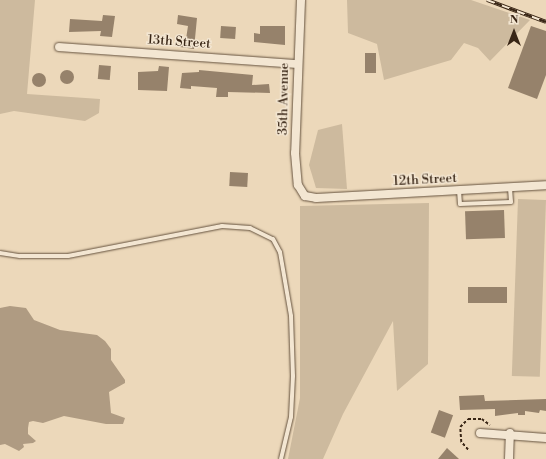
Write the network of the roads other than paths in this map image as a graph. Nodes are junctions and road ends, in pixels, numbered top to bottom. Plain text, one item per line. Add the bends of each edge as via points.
1 (300, 0) edge
2 (60, 47) dead end
3 (297, 64) junction
4 (546, 185) edge
5 (510, 186) junction
6 (459, 190) junction
7 (305, 196) joint
8 (0, 253) edge
9 (480, 433) dead end
10 (510, 433) junction
11 (546, 438) edge
12 (281, 459) edge
13 (509, 459) edge

1 - 3 street, 35th Avenue
2 - 3 street, 13th Street
3 - 7 street, 35th Avenue via 295,153 298,185
4 - 5 street, 12th Street
5 - 6 street, 12th Street
5 - 6 lane via 510,202 460,204
6 - 7 street, 12th Street via 316,198
8 - 12 lane via 20,256 68,256 222,226 250,228 273,239 280,252 291,316 294,376 291,417
9 - 10 street
10 - 11 street
10 - 13 street

